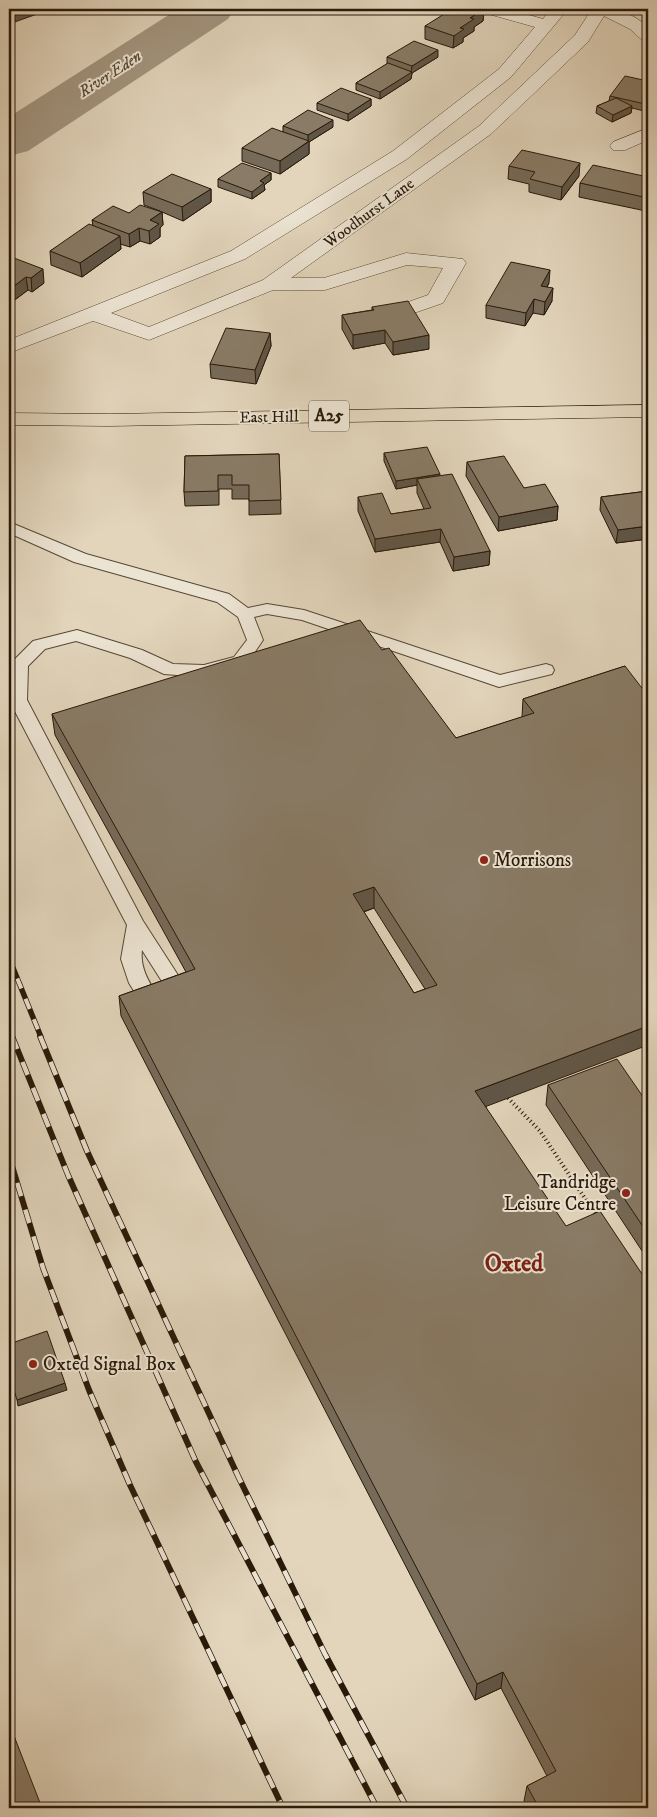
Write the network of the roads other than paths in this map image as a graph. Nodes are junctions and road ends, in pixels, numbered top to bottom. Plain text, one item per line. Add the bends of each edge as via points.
1 (491, 9) edge
2 (560, 9) edge
3 (600, 9) edge
4 (604, 9) edge
5 (546, 24) junction
6 (648, 36) edge
7 (648, 134) edge
8 (619, 146) dead end
9 (270, 284) junction
10 (94, 314) junction
11 (384, 317) edge
12 (9, 347) edge
13 (648, 411) edge
14 (9, 419) edge
15 (9, 527) edge
16 (245, 614) junction
17 (170, 670) junction
18 (546, 670) dead end
19 (158, 684) edge
20 (136, 925) junction
21 (197, 1013) edge
22 (164, 1023) edge

1 - 5 street
2 - 5 street, Woodhurst Lane
3 - 9 street, Woodhurst Lane via 582,38 485,130
4 - 6 street
5 - 10 street, Woodhurst Lane via 505,73 400,155 238,254
7 - 8 street
9 - 10 street, Woodhurst Lane via 149,334
9 - 11 street via 325,284 406,259 456,263 436,299
10 - 12 street, Woodhurst Lane
13 - 14 main road, East Hill / A25
15 - 16 lane via 80,558 223,598
16 - 17 lane via 255,640 240,661 204,671
16 - 18 lane via 267,608 304,615 499,681
17 - 19 lane
17 - 20 lane via 136,654 77,635 39,645 20,664 18,700
20 - 21 lane via 190,1010
20 - 22 lane via 131,959 139,983

